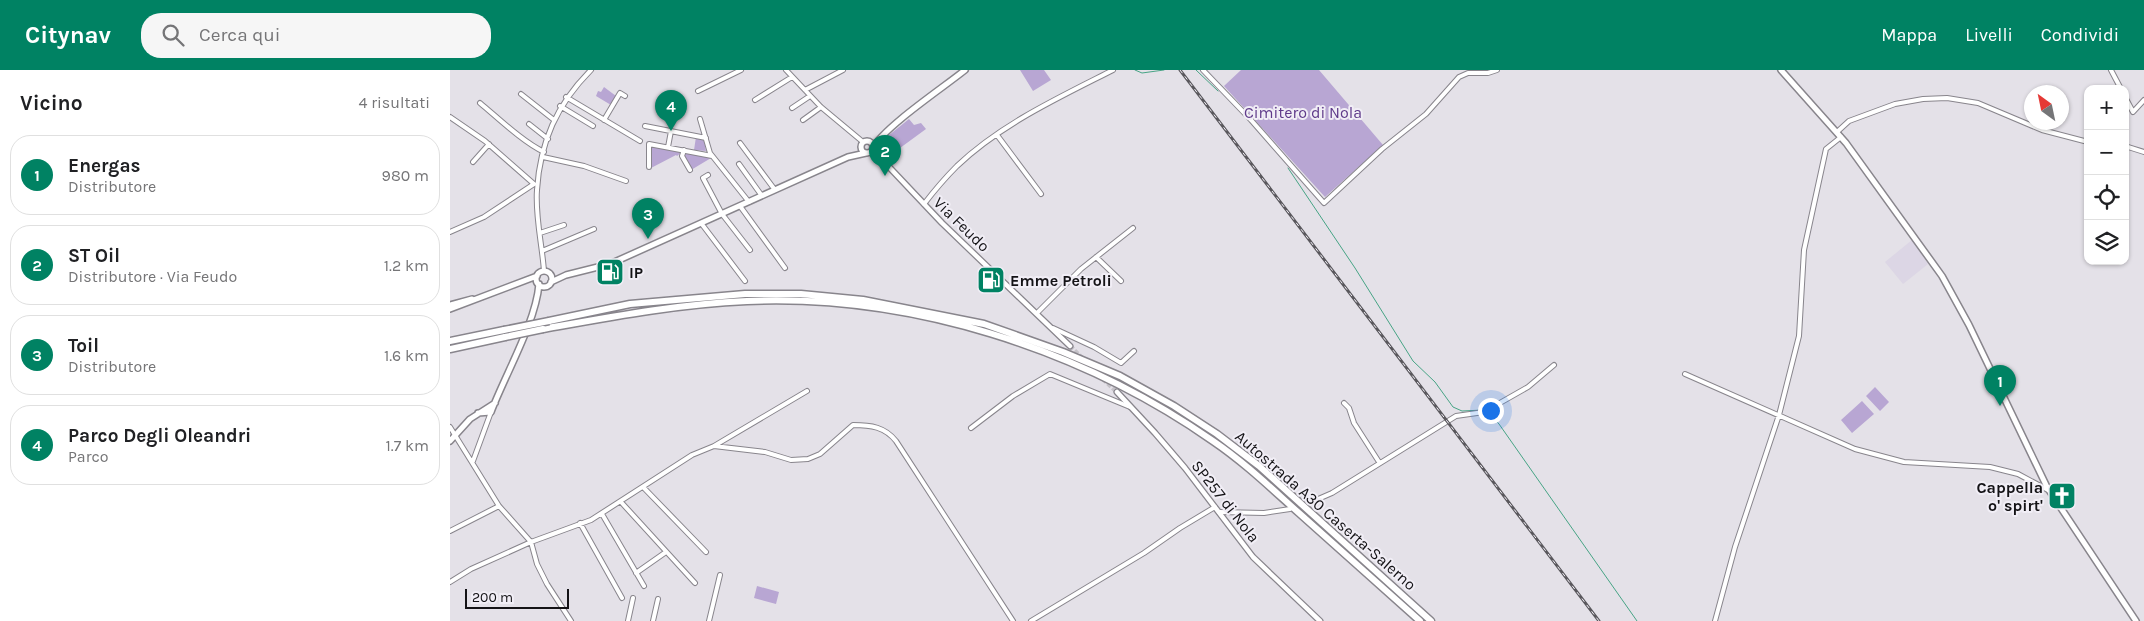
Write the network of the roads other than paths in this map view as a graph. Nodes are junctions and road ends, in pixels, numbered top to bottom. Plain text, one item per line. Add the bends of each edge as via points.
1 (590, 70) edge
2 (741, 70) edge
3 (786, 70) edge
4 (843, 70) edge
5 (965, 70) edge
6 (1113, 70) edge
7 (1203, 70) edge
8 (1497, 70) edge
9 (1781, 70) edge
10 (2111, 70) edge
11 (792, 77) junction
12 (2119, 85) edge
13 (805, 90) junction
14 (698, 91) dead end
15 (521, 94) dead end
16 (625, 96) dead end
17 (810, 96) junction
18 (566, 97) junction
19 (755, 100) dead end
20 (2144, 100) edge
21 (480, 102) dead end
22 (2129, 104) edge
23 (560, 106) junction
24 (822, 107) junction
25 (792, 108) dead end
26 (450, 117) edge
27 (700, 119) dead end
28 (554, 120) junction
29 (604, 120) junction
30 (803, 120) dead end
31 (529, 124) dead end
32 (593, 126) dead end
33 (645, 126) dead end
34 (892, 128) junction
35 (672, 131) junction
36 (1839, 134) junction
37 (997, 135) junction
38 (706, 138) junction
39 (548, 139) junction
40 (640, 141) dead end
41 (2084, 141) edge
42 (740, 143) dead end
43 (864, 143) junction
44 (489, 144) junction
45 (668, 147) junction
46 (2129, 147) edge
47 (684, 150) junction
48 (871, 151) junction
49 (2144, 152) edge
50 (543, 154) junction
51 (712, 156) junction
52 (848, 157) junction
53 (473, 162) dead end
54 (739, 164) dead end
55 (649, 167) dead end
56 (690, 170) dead end
57 (708, 175) dead end
58 (626, 182) dead end
59 (536, 183) junction
60 (775, 190) junction
61 (1041, 194) dead end
62 (762, 196) junction
63 (749, 202) junction
64 (924, 204) junction
65 (740, 206) junction
66 (722, 214) junction
67 (701, 223) junction
68 (564, 225) dead end
69 (1133, 228) dead end
70 (594, 229) dead end
71 (450, 232) edge
72 (540, 233) junction
73 (750, 250) dead end
74 (542, 251) junction
75 (1096, 257) junction
76 (785, 268) dead end
77 (544, 271) junction
78 (551, 274) junction
79 (566, 275) junction
80 (537, 276) junction
81 (1121, 281) dead end
82 (551, 282) junction
83 (745, 282) dead end
84 (517, 283) junction
85 (538, 284) junction
86 (546, 286) junction
87 (538, 295) junction
88 (477, 298) junction
89 (450, 305) edge
90 (450, 310) edge
91 (1037, 313) junction
92 (1052, 328) junction
93 (505, 334) junction
94 (450, 341) edge
95 (1070, 346) tunnel mouth
96 (450, 348) edge
97 (1134, 351) dead end
98 (1554, 365) dead end
99 (1686, 374) dead end
100 (808, 391) dead end
101 (1117, 392) tunnel mouth
102 (495, 403) junction
103 (1344, 403) dead end
104 (1130, 406) junction
105 (491, 412) junction
106 (482, 413) junction
107 (1779, 415) junction
108 (487, 422) junction
109 (450, 427) edge
110 (971, 428) dead end
111 (454, 434) junction
112 (450, 441) edge
113 (714, 446) junction
114 (472, 461) junction
115 (1379, 462) junction
116 (644, 488) junction
117 (2050, 491) junction
118 (621, 502) junction
119 (1309, 503) dead end
120 (499, 506) junction
121 (1215, 507) junction
122 (1290, 508) dead end
123 (1219, 512) junction
124 (602, 514) junction
125 (580, 523) junction
126 (450, 531) edge
127 (531, 542) junction
128 (666, 552) junction
129 (706, 552) dead end
130 (636, 573) junction
131 (720, 575) dead end
132 (450, 582) edge
133 (695, 583) dead end
134 (644, 586) dead end
135 (622, 598) dead end
136 (633, 598) dead end
137 (658, 599) dead end
138 (1318, 619) edge
139 (571, 621) edge
140 (628, 621) edge
141 (653, 621) edge
142 (709, 621) edge
143 (1013, 621) edge
144 (1032, 621) edge
145 (1420, 621) edge
146 (1431, 621) edge
147 (1715, 621) edge
148 (2136, 621) edge

1 - 18 street
2 - 14 street
3 - 11 street
4 - 13 street
5 - 34 main road
6 - 37 street
7 - 8 street via 1324,203 1382,149 1426,114 1458,77
9 - 36 main road
10 - 12 street
11 - 13 street
11 - 19 street
13 - 17 street
15 - 28 street
16 - 29 street via 620,93
17 - 24 street
17 - 25 street
18 - 23 street
18 - 29 street
20 - 22 street via 2133,112
21 - 50 street
23 - 28 street
23 - 32 street
24 - 30 street
24 - 43 street
26 - 44 street
27 - 38 street
28 - 39 street
29 - 40 street
31 - 39 street
33 - 35 street
34 - 43 main road
34 - 48 main road
35 - 38 street
35 - 45 street
36 - 41 street via 1849,121 1895,104 1947,98 1978,102 2042,130
36 - 107 street via 1826,149 1804,250 1799,336
36 - 117 main road via 1942,276
37 - 61 street
37 - 64 street via 955,168
38 - 51 street
39 - 50 street
42 - 60 street
43 - 48 main road via 871,142
43 - 48 main road via 861,150
43 - 52 main road
44 - 53 street
44 - 59 street
45 - 47 street
45 - 55 street via 648,144
46 - 49 street
47 - 51 street
47 - 56 street via 682,156
48 - 52 main road
48 - 64 street, Via Feudo
50 - 58 street
50 - 59 street
51 - 63 street
52 - 60 main road
54 - 62 street
57 - 66 street via 703,178
59 - 71 street via 484,218
59 - 72 street
60 - 62 main road
62 - 63 main road
63 - 65 main road
64 - 91 street, Via Feudo
65 - 66 main road
65 - 76 street
66 - 67 main road
66 - 73 street
67 - 79 main road via 610,264
67 - 83 street
68 - 72 street
69 - 75 street
70 - 74 street
72 - 74 street
74 - 77 street
75 - 81 street
75 - 91 street
77 - 78 main road
77 - 80 main road
78 - 79 main road
78 - 82 main road
79 - 82 main road
80 - 84 main road
80 - 85 main road
82 - 86 main road
84 - 85 main road
84 - 88 main road
85 - 86 main road
85 - 87 main road
86 - 87 main road
87 - 102 main road
88 - 89 main road
88 - 90 main road
91 - 92 street, Via Feudo
92 - 95 street, Via Feudo
92 - 97 street via 1121,363
93 - 94 highway, Autostrada A30 Caserta-Salerno
93 - 96 highway, Autostrada A30 Caserta-Salerno
93 - 145 highway, Autostrada A30 Caserta-Salerno, bridge via 686,306 748,301 863,306 924,317 1008,341 1061,358 1116,383 1214,441
93 - 146 highway, Autostrada A30 Caserta-Salerno, bridge via 630,304 745,294 801,294 863,300 992,327 1120,376 1217,434 1258,466
98 - 115 street via 1528,387 1486,410 1456,416
99 - 107 street
100 - 113 street
101 - 104 street, SP257 di Nola
102 - 105 main road
102 - 106 main road
103 - 115 street
104 - 110 street via 1050,374 1007,400
104 - 121 street, SP257 di Nola
105 - 106 main road
105 - 108 street
106 - 108 street
106 - 111 main road
107 - 117 street via 1855,449 1888,459 1990,467 2018,474
107 - 147 street via 1738,538
108 - 114 street
109 - 111 street
111 - 112 main road
111 - 114 street
113 - 116 street via 692,455
113 - 143 street via 759,451 799,461 820,454 853,425 875,426 884,430 914,467
114 - 120 street
115 - 119 street via 1332,493
116 - 118 street
116 - 129 street
117 - 148 main road
118 - 124 street
118 - 128 street
120 - 126 street
120 - 127 street
121 - 123 street, SP257 di Nola
121 - 144 street
122 - 123 street via 1264,513
123 - 138 street, SP257 di Nola via 1253,557
124 - 125 street
124 - 130 street
125 - 127 street
125 - 135 street
127 - 132 street
127 - 139 street via 547,584
128 - 130 street
128 - 133 street
130 - 134 street
131 - 142 street
136 - 140 street
137 - 141 street

